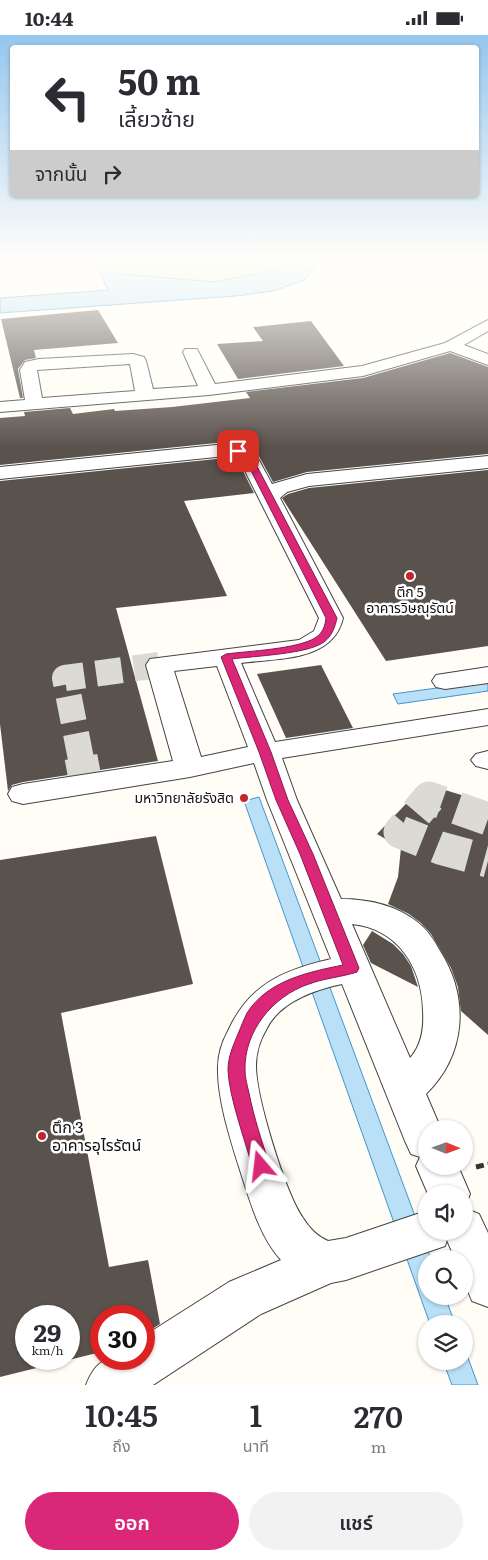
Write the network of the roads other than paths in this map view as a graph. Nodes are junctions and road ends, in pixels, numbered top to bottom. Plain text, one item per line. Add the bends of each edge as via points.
1 (488, 325) edge
2 (451, 346) junction
3 (191, 352) dead end
4 (488, 359) edge
5 (209, 389) junction
6 (145, 395) junction
7 (35, 405) junction
8 (0, 407) edge
9 (488, 462) edge
10 (0, 473) edge
11 (270, 497) junction
12 (226, 657) junction
13 (488, 675) edge
14 (445, 681) dead end
15 (488, 717) edge
16 (265, 752) junction
17 (190, 768) junction
18 (23, 794) dead end
19 (329, 912) junction
20 (329, 973) junction
21 (404, 1089) junction
22 (418, 1122) edge
23 (418, 1237) edge
24 (434, 1240) edge
25 (328, 1263) junction
26 (488, 1285) edge
27 (110, 1385) edge

1 - 2 street
2 - 4 street
2 - 5 street via 363,371
3 - 5 street
5 - 6 street
6 - 7 street
6 - 7 street via 138,361 133,359 39,364 30,366 28,370
7 - 8 street
9 - 11 street via 307,480 280,488
10 - 11 street via 226,449 247,455
11 - 12 street via 332,618 329,629 321,639 305,647
12 - 16 street
12 - 17 street via 159,665
13 - 14 street
15 - 16 street
16 - 17 street
16 - 19 street
17 - 18 street
19 - 20 street
19 - 21 street via 355,912 390,921 411,936 436,981 442,1008 441,1038 432,1059
20 - 21 street
20 - 25 street via 279,993 266,1002 254,1016 238,1053 236,1071 266,1185 281,1222 294,1243 312,1257
21 - 22 street
23 - 25 street
24 - 26 street
25 - 27 street via 245,1298

